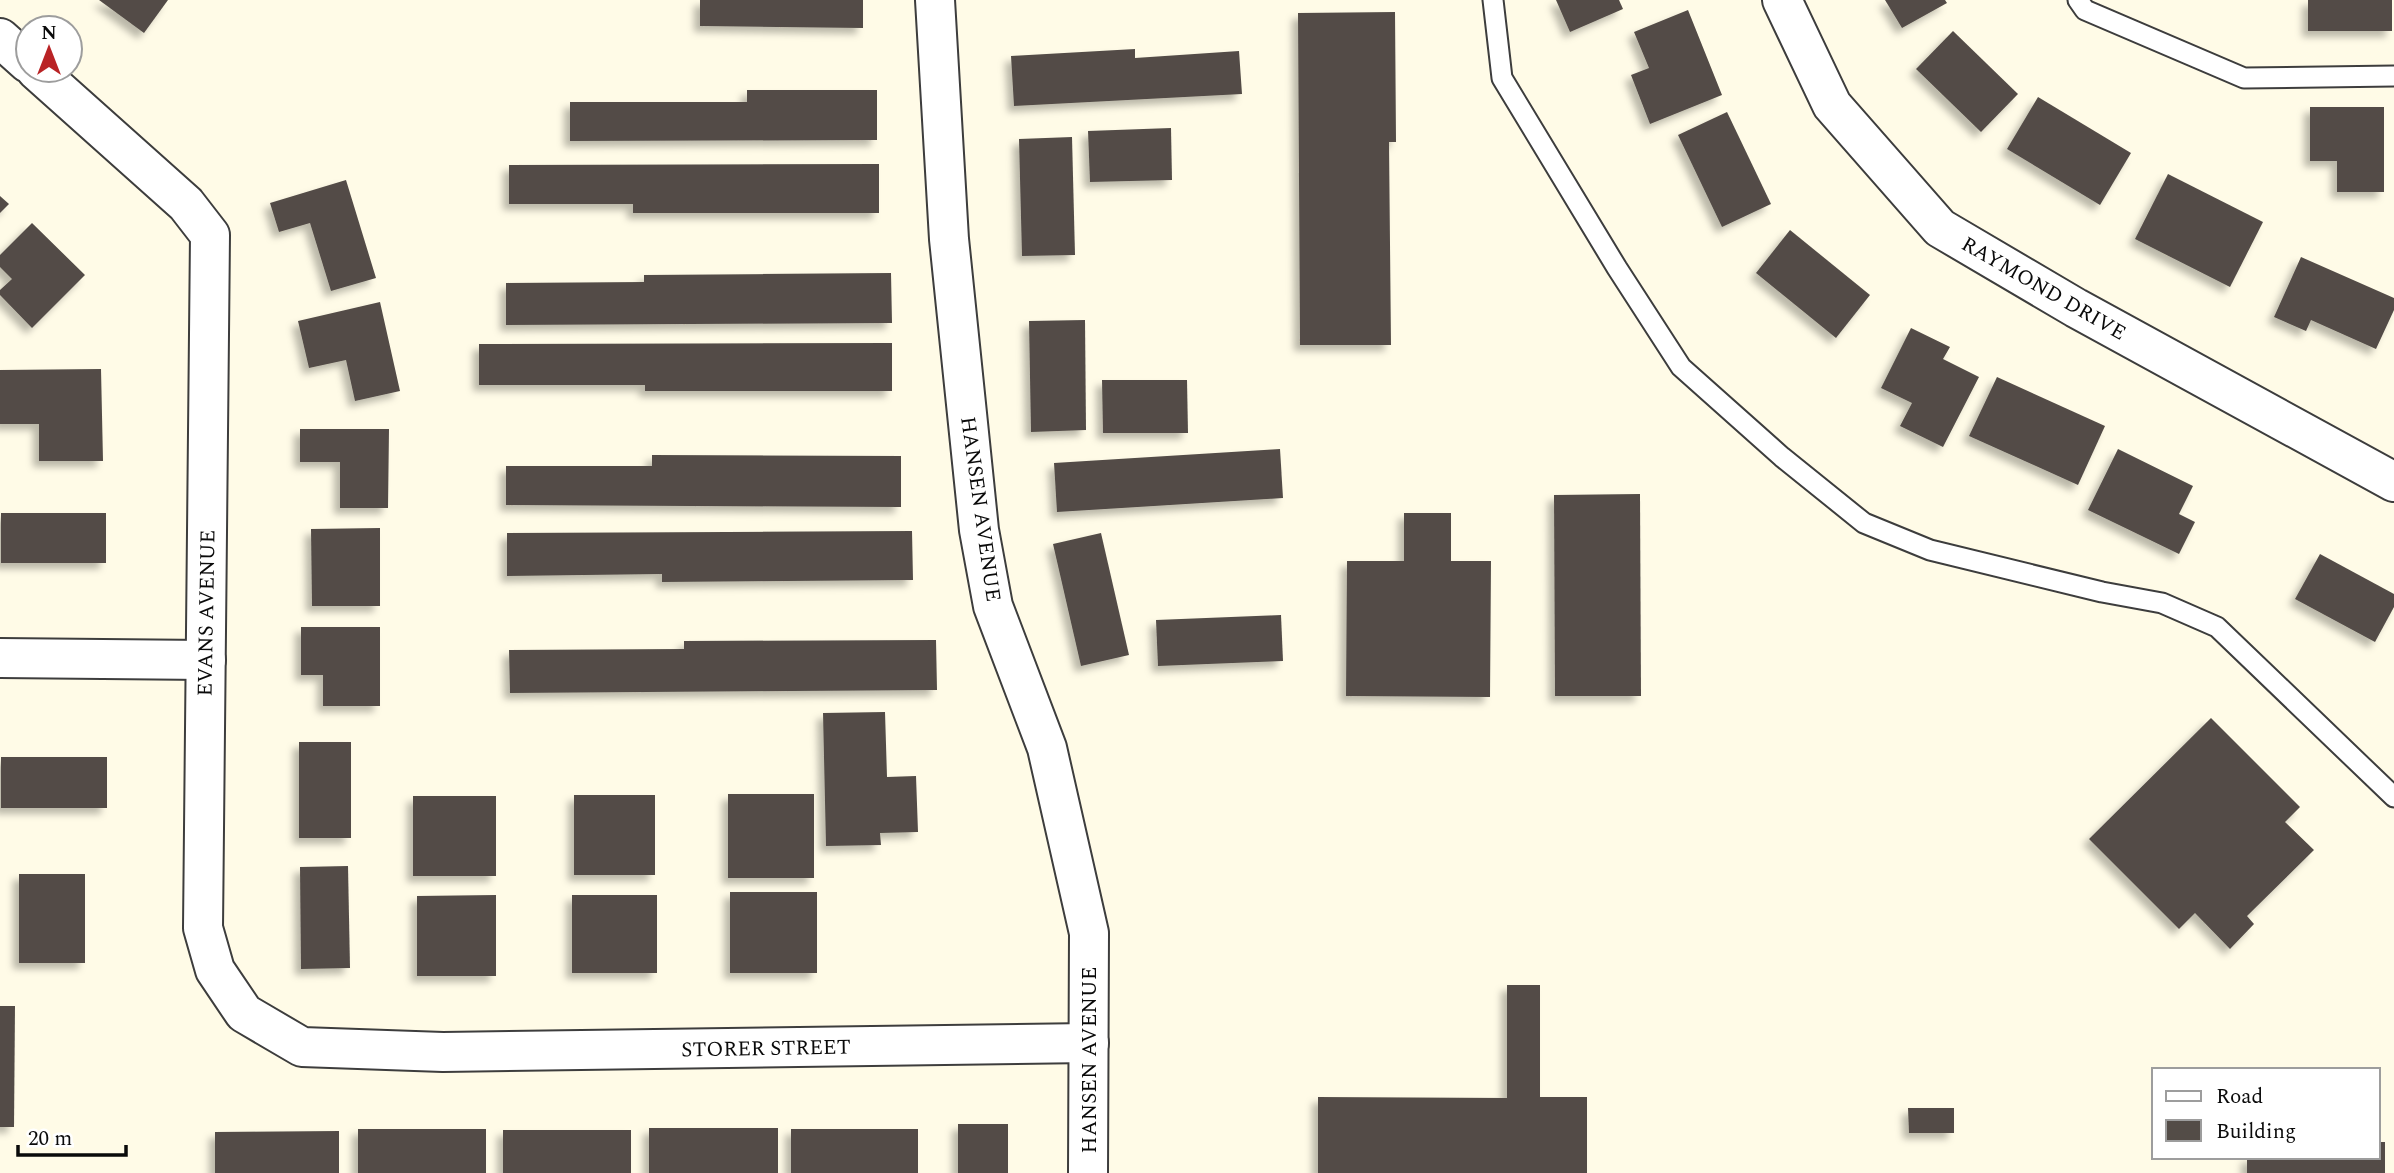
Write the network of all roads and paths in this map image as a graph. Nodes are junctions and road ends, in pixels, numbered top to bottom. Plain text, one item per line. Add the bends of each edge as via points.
1 (935, 0) edge
2 (1493, 0) edge
3 (1783, 0) edge
4 (2078, 0) edge
5 (0, 38) edge
6 (14, 50) edge
7 (2394, 76) edge
8 (52, 84) edge
9 (2394, 482) edge
10 (0, 658) edge
11 (206, 660) junction
12 (2394, 797) edge
13 (1089, 1043) junction
14 (443, 1052) joint
15 (1088, 1173) edge

1 - 13 street, HANSEN AVENUE via 948,239 979,530 993,606 1047,748 1089,933
2 - 12 lane via 1502,78 1617,268 1681,367 1782,457 1864,523 1930,550 2102,593 2162,603 2217,627
3 - 9 street, RAYMOND DRIVE via 1832,105 1940,228
4 - 7 lane via 2085,10 2244,78
5 - 6 street
8 - 11 street, EVANS AVENUE via 186,204 210,235
10 - 11 street
11 - 14 street, EVANS AVENUE via 203,928 215,970 244,1013 302,1047
13 - 14 street, STORER STREET
13 - 15 street, HANSEN AVENUE

